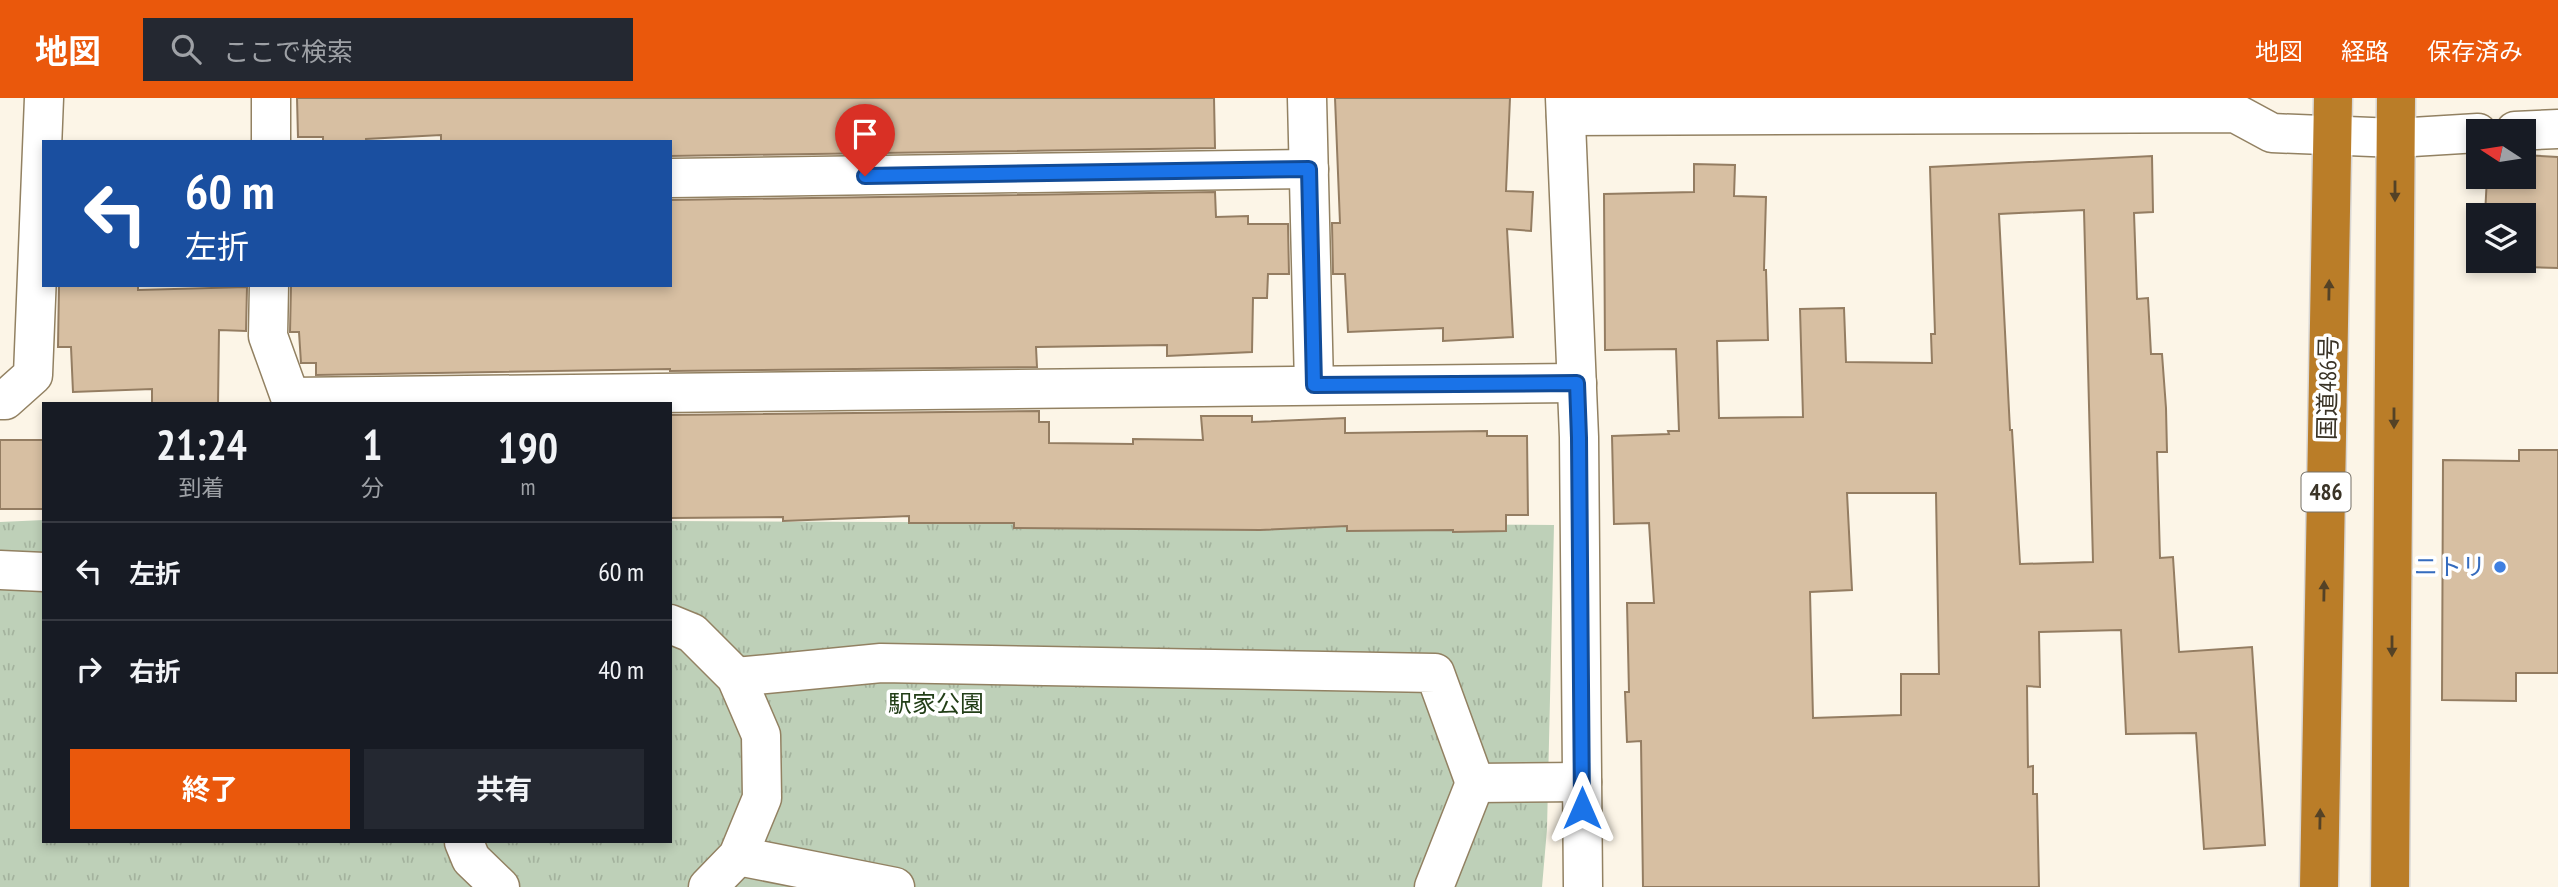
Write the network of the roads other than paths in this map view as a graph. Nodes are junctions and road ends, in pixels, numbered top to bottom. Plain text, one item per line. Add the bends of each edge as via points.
1 (44, 98) edge
2 (271, 98) edge
3 (1307, 98) edge
4 (2396, 98) edge
5 (1565, 107) edge
6 (2332, 117) edge
7 (2558, 129) edge
8 (2536, 130) edge
9 (2466, 134) edge
10 (2396, 138) junction
11 (42, 140) edge
12 (271, 140) edge
13 (42, 148) edge
14 (1309, 169) junction
15 (672, 178) edge
16 (269, 287) edge
17 (1577, 383) junction
18 (1314, 385) junction
19 (0, 400) edge
20 (0, 570) edge
21 (42, 572) edge
22 (672, 625) edge
23 (736, 677) junction
24 (1582, 782) junction
25 (1475, 783) junction
26 (464, 843) edge
27 (738, 856) junction
28 (500, 887) edge
29 (708, 887) edge
30 (894, 887) edge
31 (1434, 887) edge
32 (1583, 887) edge
33 (2319, 887) edge
34 (2390, 887) edge

1 - 11 street
2 - 12 street
3 - 14 street
4 - 10 highway
5 - 6 street via 2235,113 2272,133
5 - 17 street
6 - 10 street
33 -> 6 highway, 国道486号 / 486
7 - 8 street
9 - 10 street
10 -> 34 highway
13 - 19 street via 33,375
14 - 15 street
14 - 18 street
16 - 18 street via 268,336 290,397
17 - 18 street
17 - 24 street
20 - 21 street
22 - 23 street via 692,633
23 - 25 street via 881,663 1436,673
23 - 27 street via 761,735 762,798
24 - 25 street
24 - 32 street
25 - 31 street
26 - 28 street via 471,859
27 - 29 street
27 - 30 street

